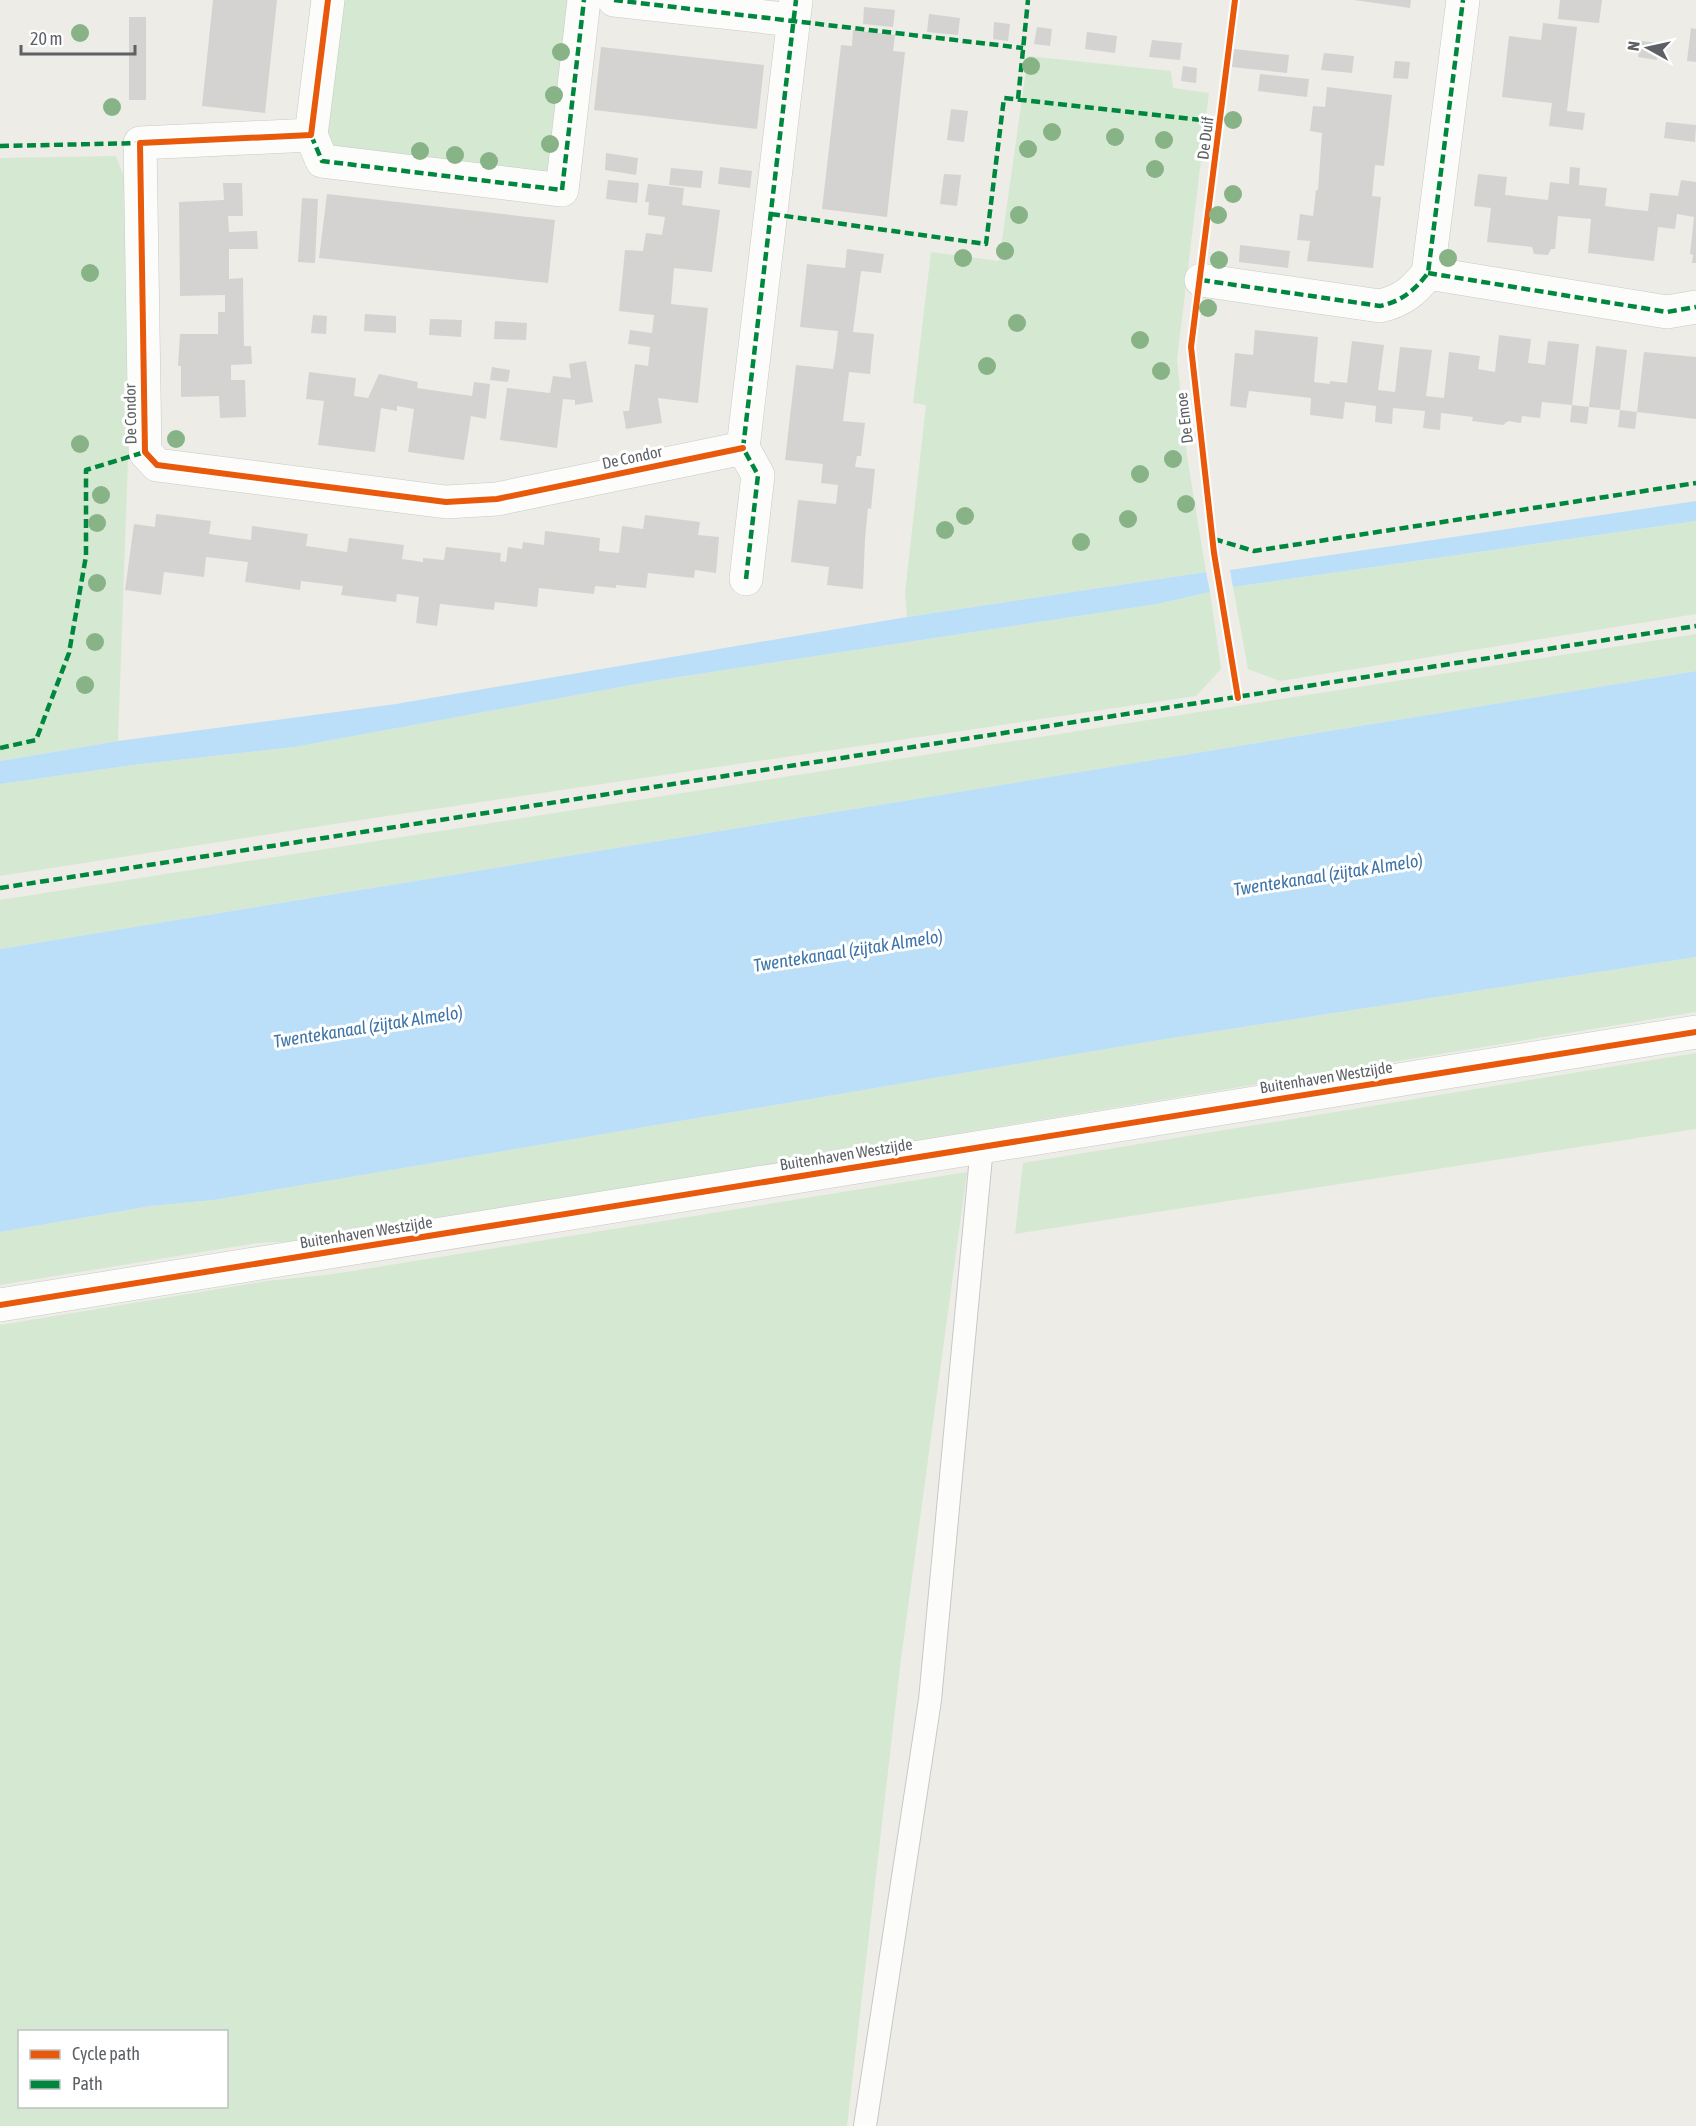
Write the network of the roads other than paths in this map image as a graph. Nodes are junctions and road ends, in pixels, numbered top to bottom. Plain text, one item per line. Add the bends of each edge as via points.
1 (328, 0) edge
2 (584, 0) edge
3 (614, 0) edge
4 (1463, 0) edge
5 (794, 10) edge
6 (311, 135) junction
7 (1428, 273) junction
8 (1202, 280) dead end
9 (1696, 307) edge
10 (743, 448) junction
11 (746, 579) dead end
12 (1696, 1032) edge
13 (982, 1146) junction
14 (0, 1305) edge
15 (865, 2126) edge

1 - 6 street
2 - 6 street via 562,190 322,161
3 - 5 street
4 - 7 street
5 - 10 street
6 - 10 street, De Condor via 140,143 145,452 157,465 446,502 497,499
7 - 8 street via 1414,291 1380,306
7 - 9 street via 1667,312
10 - 11 street via 758,475
12 - 13 street, Buitenhaven Westzijde
13 - 14 street, Buitenhaven Westzijde
13 - 15 lane via 930,1700

